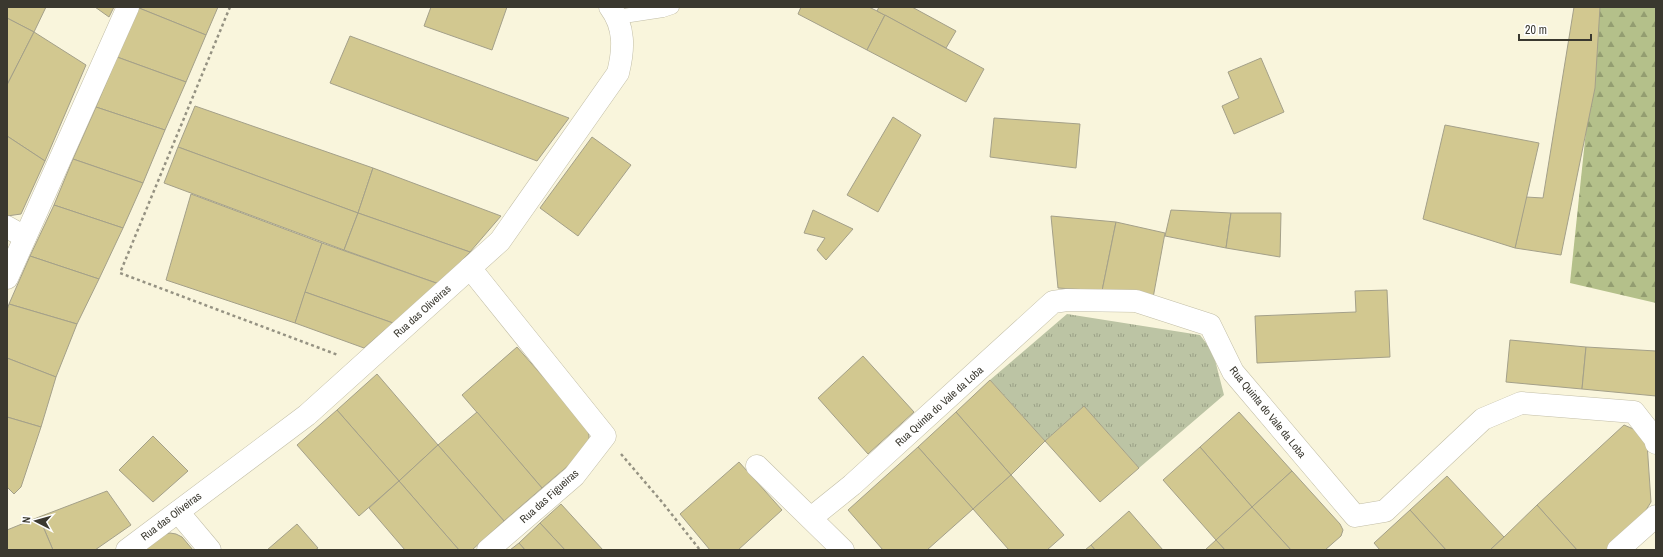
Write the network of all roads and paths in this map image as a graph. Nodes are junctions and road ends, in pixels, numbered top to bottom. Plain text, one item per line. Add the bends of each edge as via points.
1 (128, 7) edge
2 (230, 7) edge
3 (672, 7) edge
4 (613, 12) edge
5 (16, 232) edge
6 (470, 268) junction
7 (7, 278) edge
8 (363, 364) junction
9 (605, 436) junction
10 (1656, 443) edge
11 (757, 466) dead end
12 (178, 512) junction
13 (1656, 516) edge
14 (811, 518) junction
15 (127, 550) edge
16 (210, 550) edge
17 (488, 550) edge
18 (700, 550) edge
19 (843, 550) edge
20 (1618, 550) edge

1 - 5 street
2 - 8 path via 120,273
3 - 4 lane via 663,10
4 - 6 street, Rua das Oliveiras via 622,36 622,56 618,73 500,241
5 - 7 street
6 - 8 street, Rua das Oliveiras
6 - 9 street
8 - 12 street, Rua das Oliveiras via 307,415
9 - 17 street, Rua das Figueiras via 574,476
9 - 18 path
10 - 14 street, Rua Quinta do Vale da Loba via 1634,412 1521,404 1483,419 1384,511 1355,516 1232,372 1210,325 1136,301 1067,300 1053,302 852,486
11 - 14 street
12 - 15 street, Rua das Oliveiras
12 - 16 street
13 - 20 street
14 - 19 street

